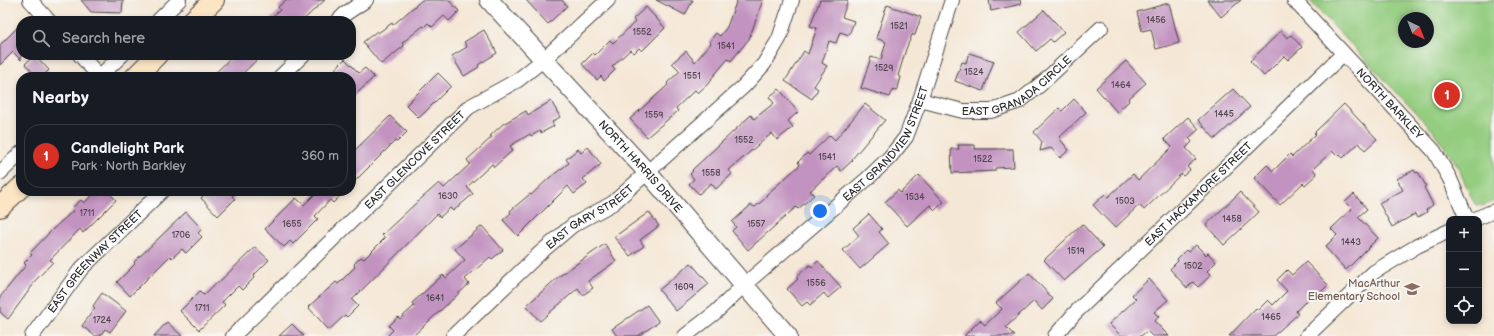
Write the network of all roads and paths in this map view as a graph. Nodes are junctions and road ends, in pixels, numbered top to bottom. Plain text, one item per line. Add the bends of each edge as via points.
1 (30, 0) edge
2 (179, 0) edge
3 (214, 0) edge
4 (366, 0) edge
5 (489, 0) edge
6 (608, 0) edge
7 (792, 0) edge
8 (952, 0) edge
9 (1294, 0) edge
10 (44, 16) edge
11 (163, 16) edge
12 (197, 16) edge
13 (344, 16) edge
14 (1101, 28) dead end
15 (1343, 54) junction
16 (85, 60) edge
17 (117, 60) edge
18 (152, 60) edge
19 (298, 60) edge
20 (543, 60) junction
21 (95, 72) edge
22 (105, 72) edge
23 (140, 72) edge
24 (285, 72) edge
25 (920, 100) junction
26 (16, 158) edge
27 (0, 173) edge
28 (648, 173) junction
29 (16, 192) edge
30 (157, 196) edge
31 (0, 207) edge
32 (1494, 211) edge
33 (1466, 216) edge
34 (1482, 216) edge
35 (1446, 232) edge
36 (744, 285) junction
37 (32, 336) edge
38 (232, 336) edge
39 (453, 336) edge
40 (685, 336) edge
41 (788, 336) edge
42 (1055, 336) edge
43 (1307, 336) edge

1 - 10 street
2 - 11 street
3 - 12 main road
4 - 13 street
5 - 20 street, NORTH HARRIS DRIVE
6 - 20 street, EAST GLENCOVE STREET
7 - 28 street, EAST GARY STREET via 779,39 764,64 744,86
8 - 25 street, EAST GRANDVIEW STREET
9 - 15 street, NORTH BARKLEY
14 - 25 street, EAST GRANADA CIRCLE via 1020,100 991,111 963,111
15 - 33 street, NORTH BARKLEY via 1434,151 1450,179
15 - 42 street, EAST HACKAMORE STREET
16 - 21 street
17 - 22 street
18 - 23 main road
19 - 24 street
20 - 28 street, NORTH HARRIS DRIVE
20 - 38 street, EAST GLENCOVE STREET via 518,80 469,106
25 - 36 street, EAST GRANDVIEW STREET via 906,137 890,157
26 - 27 street
28 - 36 street, NORTH HARRIS DRIVE
28 - 39 street, EAST GARY STREET via 613,203 573,225 540,252
29 - 31 main road
30 - 37 street, EAST GREENWAY STREET via 81,269
32 - 34 street
35 - 43 street via 1417,246 1374,272
36 - 40 street, EAST GRANDVIEW STREET via 716,312
36 - 41 street, NORTH HARRIS DRIVE

